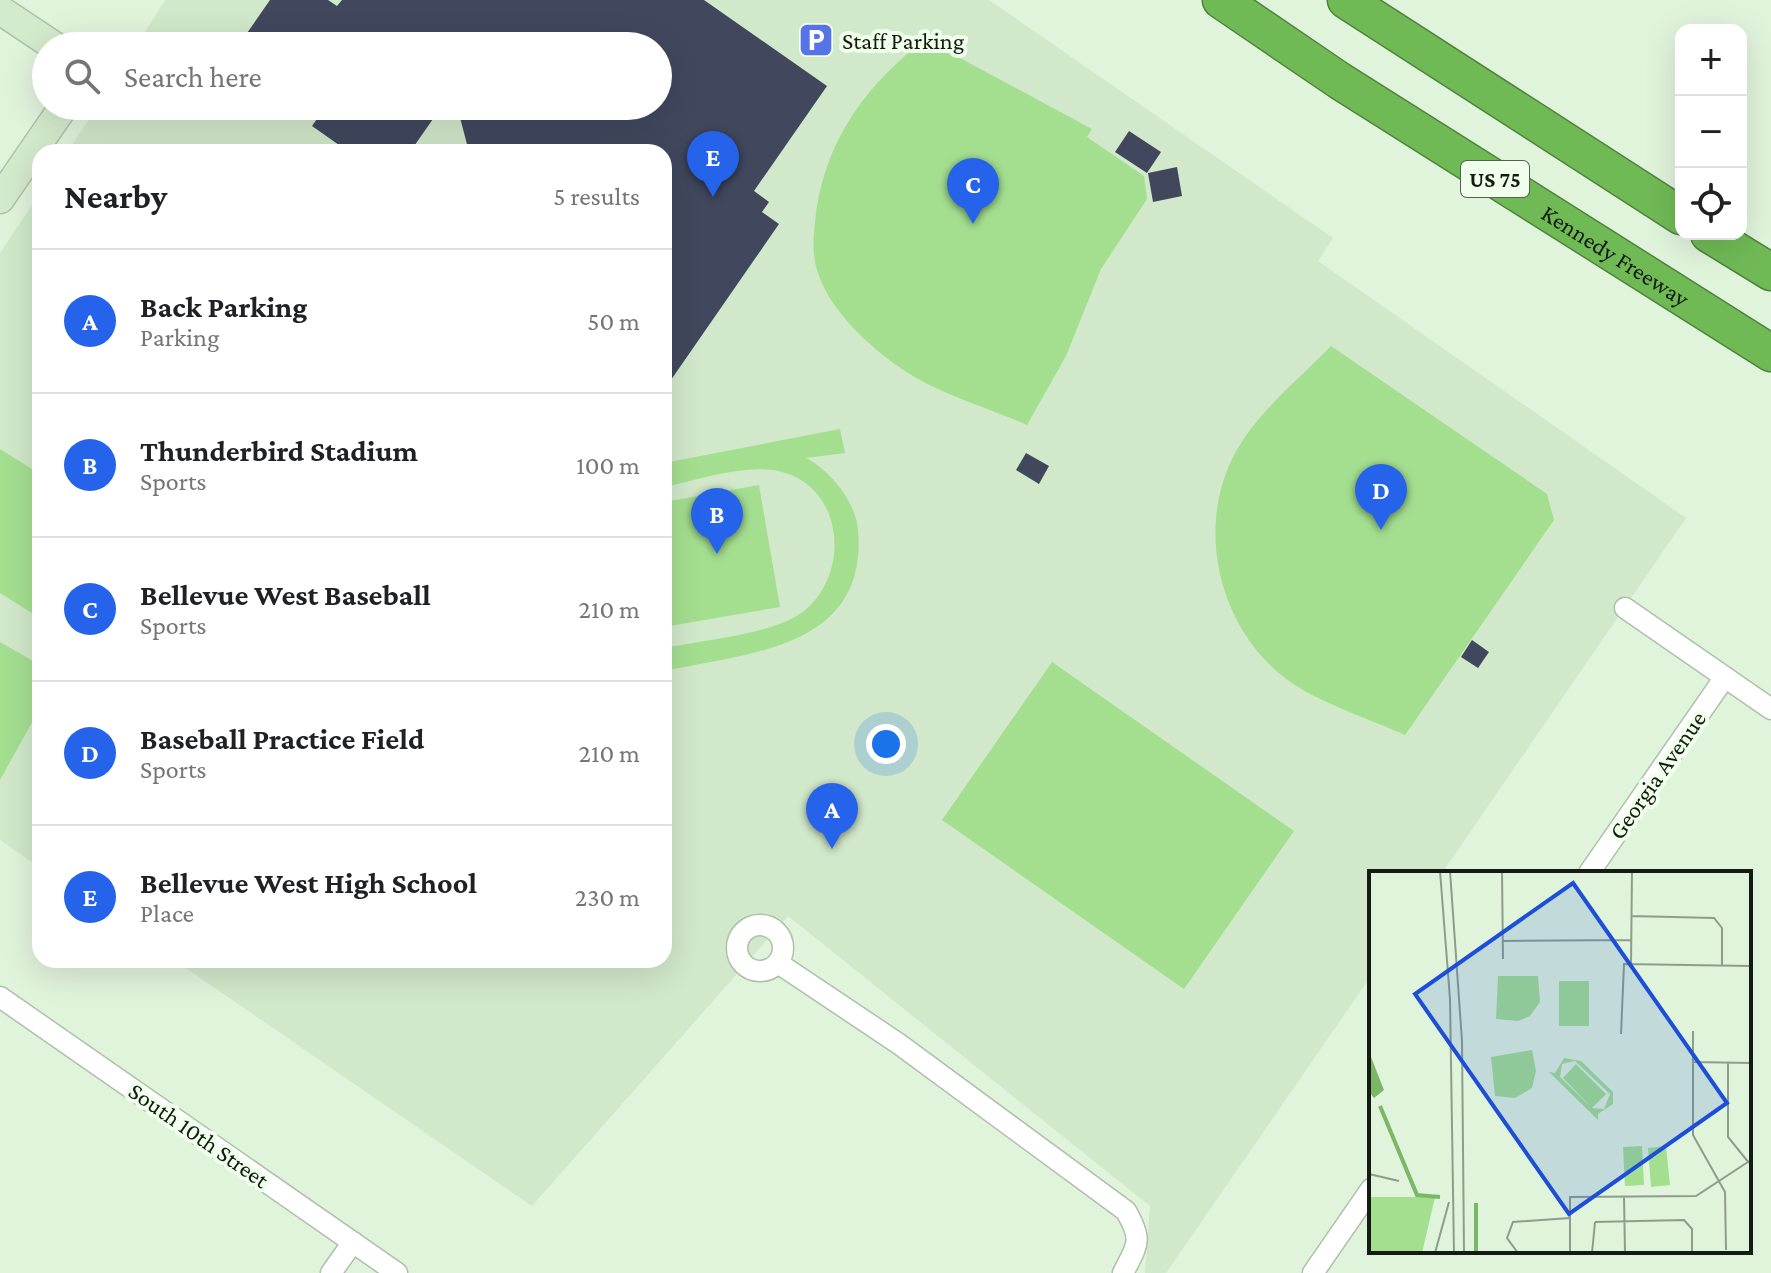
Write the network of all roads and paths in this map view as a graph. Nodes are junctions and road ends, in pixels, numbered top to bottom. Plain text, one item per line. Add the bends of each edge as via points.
1 (1221, 0) edge
2 (1346, 0) edge
3 (0, 10) edge
4 (33, 32) edge
5 (54, 120) edge
6 (38, 144) edge
7 (32, 152) edge
8 (0, 199) edge
9 (1675, 212) edge
10 (1719, 240) edge
11 (1771, 272) edge
12 (1771, 353) edge
13 (1625, 608) dead end
14 (1725, 677) junction
15 (1771, 709) edge
16 (1590, 871) edge
17 (778, 963) dead end
18 (0, 997) edge
19 (1369, 1192) edge
20 (353, 1242) junction
21 (331, 1273) edge
22 (397, 1273) edge
23 (1123, 1273) edge
24 (1313, 1273) edge

1 - 12 highway, Kennedy Freeway / US 75
2 - 9 highway, US 75
3 - 4 street
5 - 6 street
7 - 8 street
10 - 11 highway
13 - 14 street
14 - 15 street
14 - 16 street, Georgia Avenue
17 - 23 street via 899,1044 1126,1211 1139,1243
18 - 20 street, South 10th Street
19 - 24 street
20 - 21 street
20 - 22 street, South 10th Street

